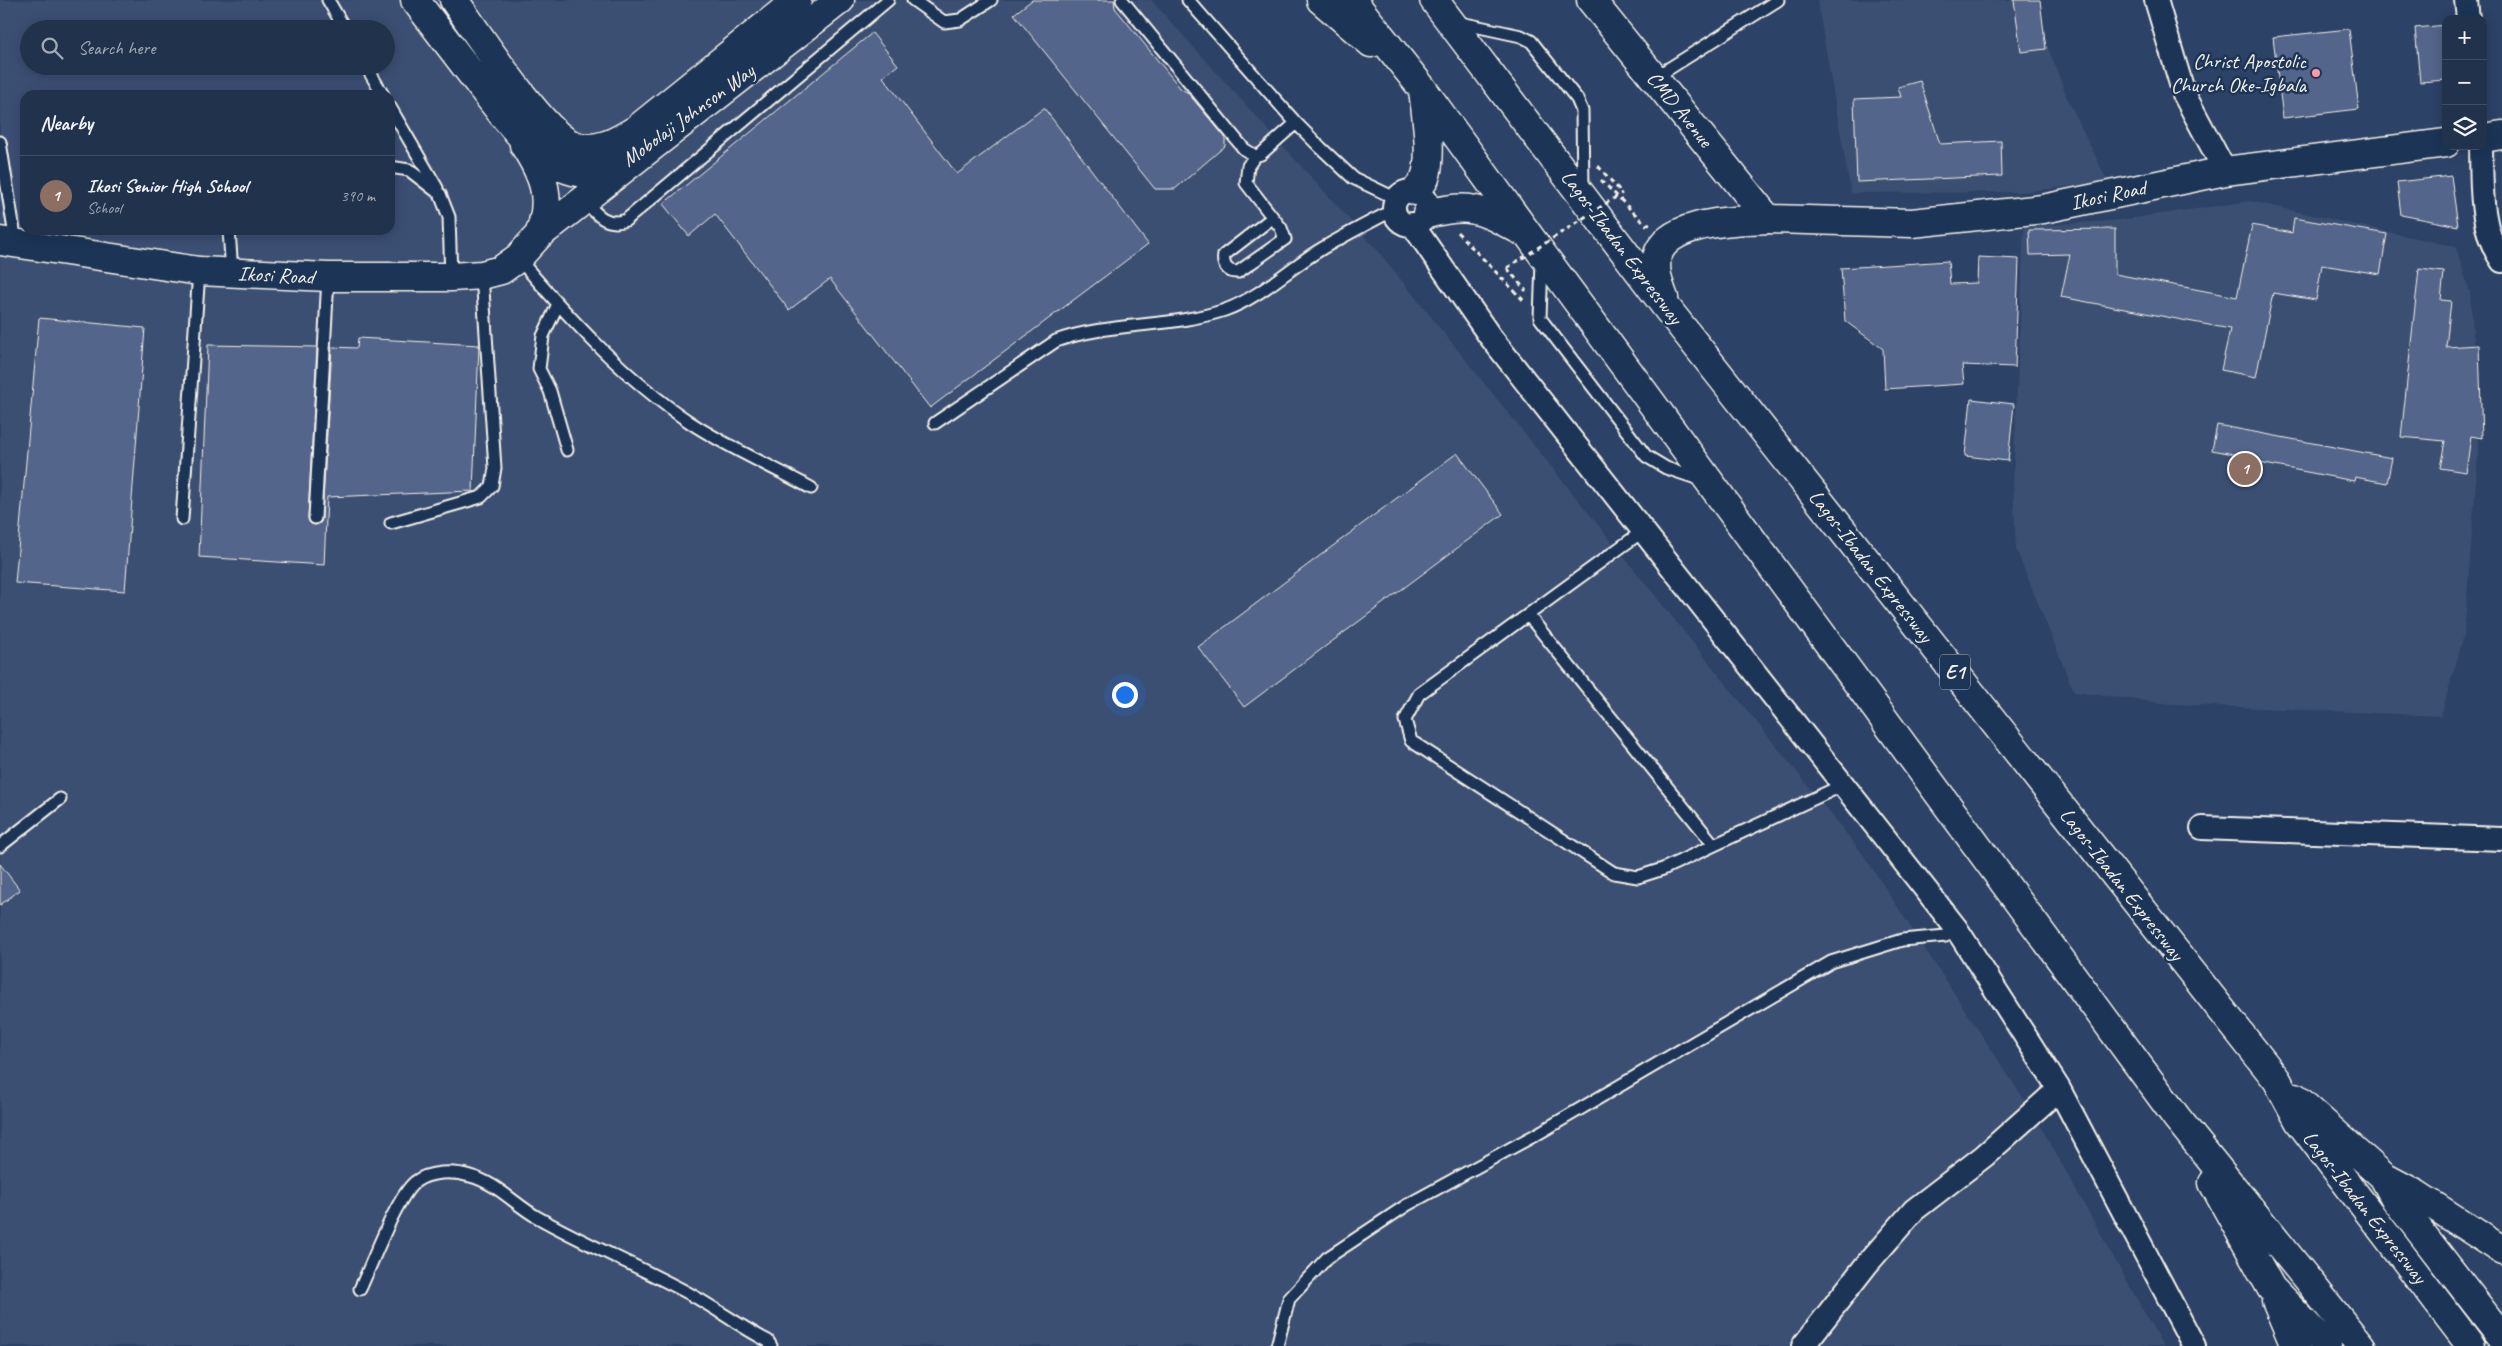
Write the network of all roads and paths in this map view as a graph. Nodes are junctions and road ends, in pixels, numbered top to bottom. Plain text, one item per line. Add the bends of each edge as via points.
1 (328, 0) edge
2 (415, 0) edge
3 (454, 0) edge
4 (797, 0) edge
5 (840, 0) edge
6 (888, 0) edge
7 (913, 0) edge
8 (991, 0) edge
9 (1122, 0) edge
10 (1188, 0) edge
11 (1321, 0) edge
12 (1352, 0) edge
13 (1591, 0) edge
14 (1778, 0) edge
15 (2156, 0) edge
16 (2466, 0) edge
17 (1442, 11) edge
18 (2468, 15) edge
19 (340, 20) edge
20 (371, 75) edge
21 (1654, 78) junction
22 (1422, 88) junction
23 (380, 90) edge
24 (395, 116) edge
25 (1296, 123) junction
26 (2502, 135) edge
27 (2487, 137) edge
28 (0, 142) edge
29 (2442, 144) edge
30 (2481, 150) edge
31 (1255, 156) junction
32 (1583, 156) junction
33 (554, 162) junction
34 (611, 164) junction
35 (395, 168) edge
36 (2226, 172) junction
37 (440, 194) junction
38 (1583, 197) junction
39 (584, 200) junction
40 (1409, 208) junction
41 (1272, 218) junction
42 (1768, 219) junction
43 (1654, 220) dead end
44 (1527, 233) junction
45 (229, 235) edge
46 (539, 235) junction
47 (8, 242) edge
48 (1425, 246) junction
49 (1543, 256) junction
50 (518, 258) junction
51 (2502, 261) edge
52 (199, 271) junction
53 (232, 273) junction
54 (482, 275) junction
55 (328, 277) junction
56 (451, 277) junction
57 (558, 304) junction
58 (1666, 307) junction
59 (1540, 313) junction
60 (935, 423) dead end
61 (567, 450) dead end
62 (1710, 483) junction
63 (811, 488) dead end
64 (315, 518) dead end
65 (182, 519) dead end
66 (391, 524) dead end
67 (1643, 531) junction
68 (1528, 615) junction
69 (1843, 785) junction
70 (60, 798) dead end
71 (2202, 828) dead end
72 (2502, 839) edge
73 (1714, 845) junction
74 (0, 846) edge
75 (1956, 928) junction
76 (2277, 1080) junction
77 (2059, 1089) junction
78 (2177, 1118) junction
79 (2383, 1176) junction
80 (2502, 1250) edge
81 (2271, 1288) junction
82 (360, 1289) dead end
83 (2502, 1337) edge
84 (771, 1346) edge
85 (1277, 1346) edge
86 (1803, 1346) edge
87 (2194, 1346) edge
88 (2295, 1346) edge
89 (2327, 1346) edge
90 (2361, 1346) edge
91 (2472, 1346) edge

1 - 19 lane
2 - 33 main road, Mobolaji Johnson Way via 516,131
3 - 33 main road, Mobolaji Johnson Way via 542,119
4 - 34 main road, Mobolaji Johnson Way via 618,141
5 - 34 main road, Mobolaji Johnson Way via 645,152
6 - 39 lane via 626,220 609,222 597,216
7 - 8 lane via 944,22 960,20
9 - 31 lane via 1244,149
10 - 25 lane
11 - 22 main road
12 - 22 main road
13 - 21 main road, CMD Avenue
14 - 21 lane
15 - 36 street via 2184,94
16 - 18 street
17 - 32 lane via 1531,41 1577,99 1582,112
17 - 38 main road, Lagos-Ibadan Expressway / E1
20 - 23 lane
21 - 42 main road, CMD Avenue
22 - 40 main road via 1428,132 1427,159 1425,177
22 - 44 main road
24 - 37 lane
25 - 31 lane via 1267,151
25 - 40 lane via 1354,178
26 - 27 main road
28 - 47 lane
29 - 36 main road, Ikosi Road
30 - 51 street via 2485,224
31 - 41 lane via 1248,166 1246,183
32 - 38 lane
32 - 43 path via 1646,225
32 - 59 path, bridge via 1622,193 1507,268
33 - 34 main road, Mobolaji Johnson Way via 572,144
33 - 46 main road via 545,219
34 - 39 main road, Ikosi Road
35 - 37 lane via 409,170
36 - 42 main road, Ikosi Road via 2043,209 1912,223
37 - 56 lane via 449,217
38 - 58 main road, Lagos-Ibadan Expressway / E1
39 - 46 main road, Ikosi Road
40 - 44 main road via 1464,207 1489,214
40 - 48 street
40 - 60 lane via 1319,251 1225,310 1056,341
41 - 41 lane via 1284,233 1281,244 1238,272 1228,270 1224,255
42 - 58 main road, Ikosi Road via 1702,226 1676,233 1664,243 1657,257 1656,276
44 - 49 main road
45 - 53 lane
46 - 50 main road, Ikosi Road
47 - 52 main road, Ikosi Road
48 - 59 path via 1452,227
48 - 67 street via 1489,335
49 - 59 lane
49 - 62 main road
50 - 54 main road, Ikosi Road via 501,270
50 - 57 lane
52 - 53 main road, Ikosi Road
52 - 65 lane
53 - 55 main road, Ikosi Road
54 - 56 main road, Ikosi Road
54 - 66 lane via 495,468 492,486 481,497
55 - 56 main road, Ikosi Road
55 - 64 lane
57 - 61 lane via 543,336 540,369 550,391
57 - 63 lane via 626,372 690,422
58 - 76 main road, Lagos-Ibadan Expressway / E1
59 - 62 lane via 1646,456 1666,468
62 - 78 main road
67 - 68 lane
67 - 69 street
68 - 73 lane
68 - 73 lane via 1419,694 1405,720 1411,741 1614,873 1638,877
69 - 73 lane
69 - 75 street
70 - 74 lane
71 - 72 street
75 - 77 street
75 - 85 lane via 1946,936 1902,940 1832,962 1539,1133 1407,1205 1327,1258 1289,1299
76 - 79 main road
76 - 91 main road, Lagos-Ibadan Expressway / E1 via 2299,1121
77 - 86 street via 1984,1156 1914,1210
77 - 87 street
78 - 81 main road
78 - 90 main road
79 - 80 main road
79 - 83 main road via 2396,1200
81 - 88 main road
81 - 89 main road
82 - 84 lane via 402,1197 415,1182 428,1175 445,1173 470,1176 497,1188 535,1216 594,1248 690,1294 768,1341

